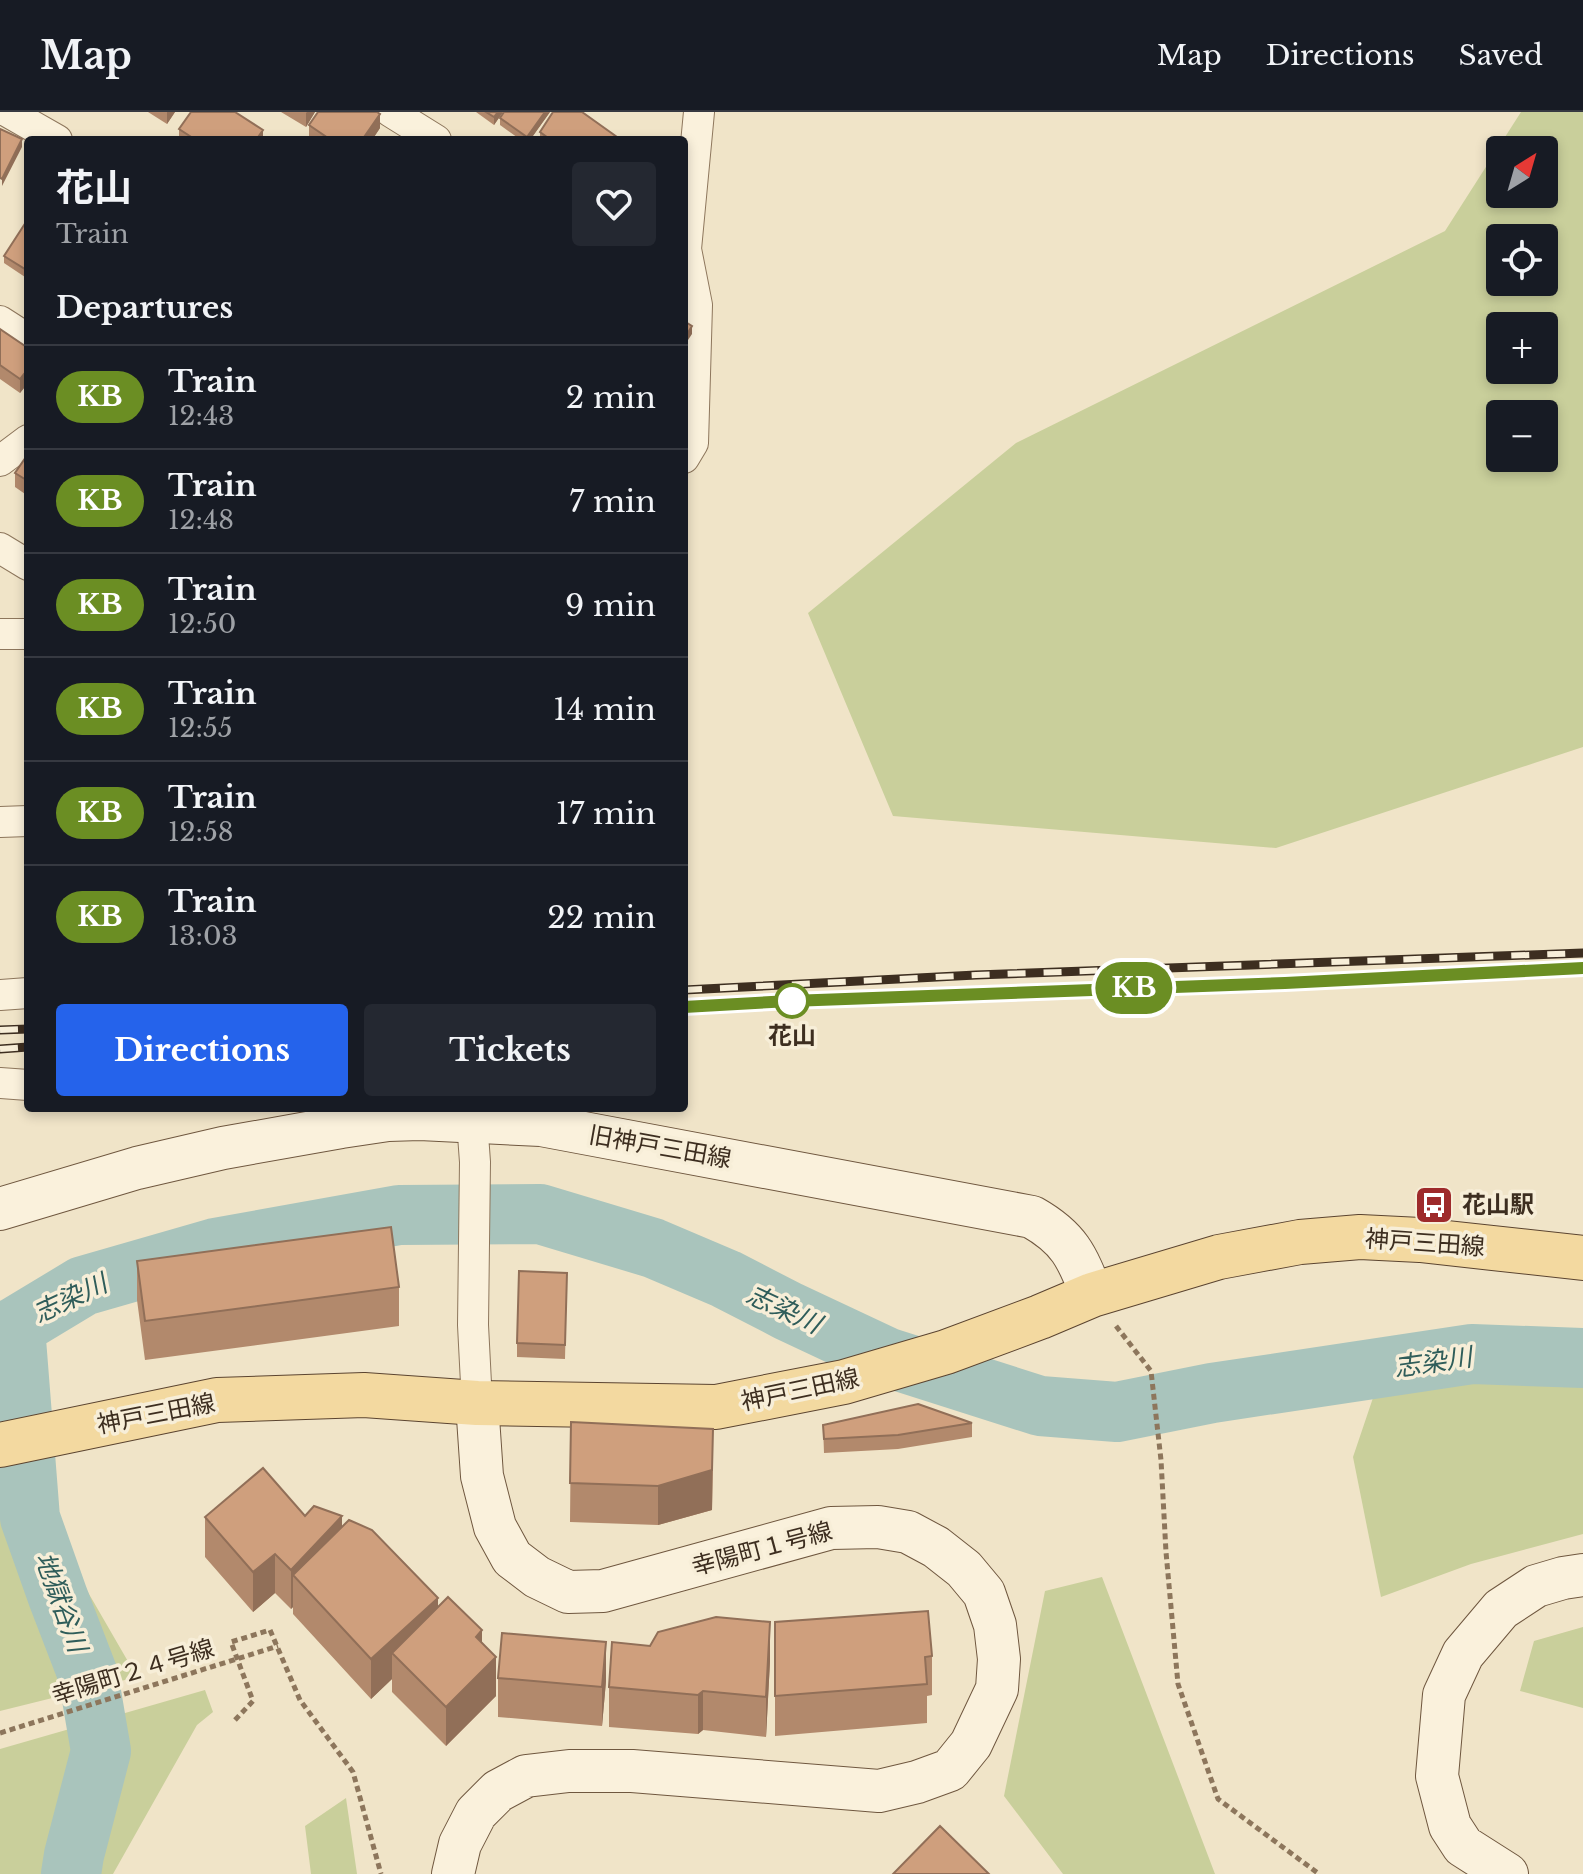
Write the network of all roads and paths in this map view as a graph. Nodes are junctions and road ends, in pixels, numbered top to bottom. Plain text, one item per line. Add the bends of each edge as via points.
1 (8, 112) edge
2 (391, 112) edge
3 (699, 112) edge
4 (50, 136) edge
5 (430, 136) edge
6 (688, 228) edge
7 (688, 270) edge
8 (691, 301) edge
9 (0, 321) edge
10 (24, 336) edge
11 (24, 443) edge
12 (688, 451) edge
13 (0, 461) edge
14 (0, 548) edge
15 (24, 563) edge
16 (0, 634) edge
17 (24, 634) edge
18 (24, 821) edge
19 (0, 822) edge
20 (24, 993) edge
21 (0, 995) edge
22 (0, 1083) edge
23 (24, 1085) edge
24 (339, 1117) edge
25 (472, 1121) junction
26 (0, 1209) edge
27 (1583, 1258) edge
28 (1092, 1295) junction
29 (477, 1403) junction
30 (0, 1445) edge
31 (1583, 1575) edge
32 (278, 1646) junction
33 (235, 1720) dead end
34 (0, 1733) edge
35 (381, 1874) edge
36 (453, 1874) edge
37 (1319, 1874) edge
38 (1507, 1874) edge

1 - 4 street
2 - 5 street
3 - 6 street
7 - 8 street
8 - 12 street via 693,443
9 - 10 street
11 - 13 street
14 - 15 street
16 - 17 street
18 - 19 street
20 - 21 street
22 - 23 street
24 - 25 street, 旧神戸三田線
24 - 26 street, 旧神戸三田線
25 - 28 street, 旧神戸三田線 via 541,1125 1032,1217 1066,1242
25 - 29 street, 幸陽町１号線
27 - 28 main road, 神戸三田線 via 1420,1240 1330,1239 1219,1257
28 - 29 main road, 神戸三田線 via 946,1352 844,1382 716,1407
28 - 37 path via 1151,1371 1178,1684 1218,1799
29 - 30 main road, 神戸三田線 via 364,1395 217,1400
29 - 36 street, 幸陽町１号線 via 482,1476 495,1527 512,1558 537,1577 568,1592 603,1591 831,1528 908,1532 964,1569 984,1593 999,1659 997,1689 985,1718 950,1770 879,1791 632,1771 526,1776 498,1791 476,1813 460,1844
31 - 38 street via 1536,1586 1501,1609 1463,1654 1444,1695 1437,1776 1450,1826 1463,1846
32 - 33 path via 270,1630 231,1642 253,1701
32 - 34 path, 幸陽町２４号線, bridge
32 - 35 path via 300,1700 353,1772

